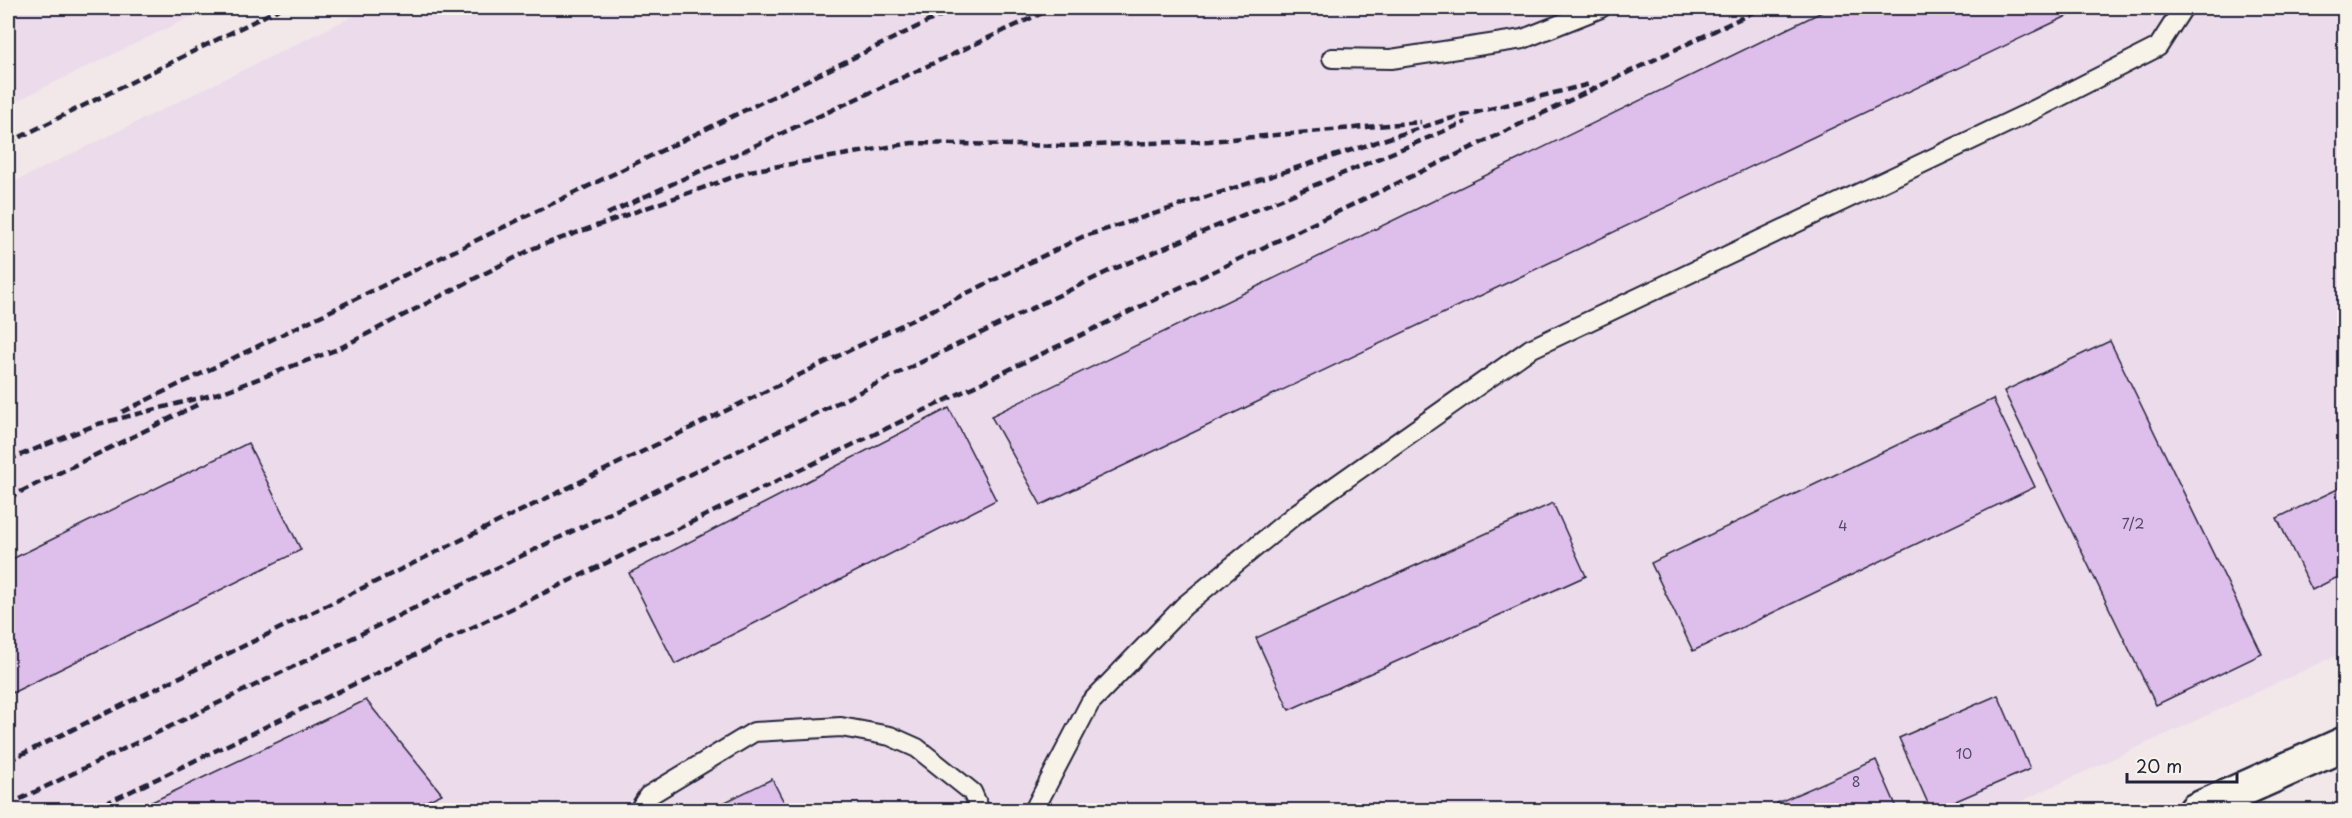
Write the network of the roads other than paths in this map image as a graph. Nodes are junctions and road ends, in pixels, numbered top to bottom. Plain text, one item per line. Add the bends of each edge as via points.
1 (1601, 8) edge
2 (2183, 8) edge
3 (1332, 58) dead end
4 (2344, 744) edge
5 (639, 810) edge
6 (980, 810) edge
7 (1034, 810) edge
8 (2196, 810) edge

1 - 3 lane via 1523,39 1391,59
2 - 7 lane via 2158,47 2024,115 1530,349 1297,513 1184,606 1090,703
4 - 8 street
5 - 6 lane via 648,796 754,732 841,727 890,736 918,748 972,792

